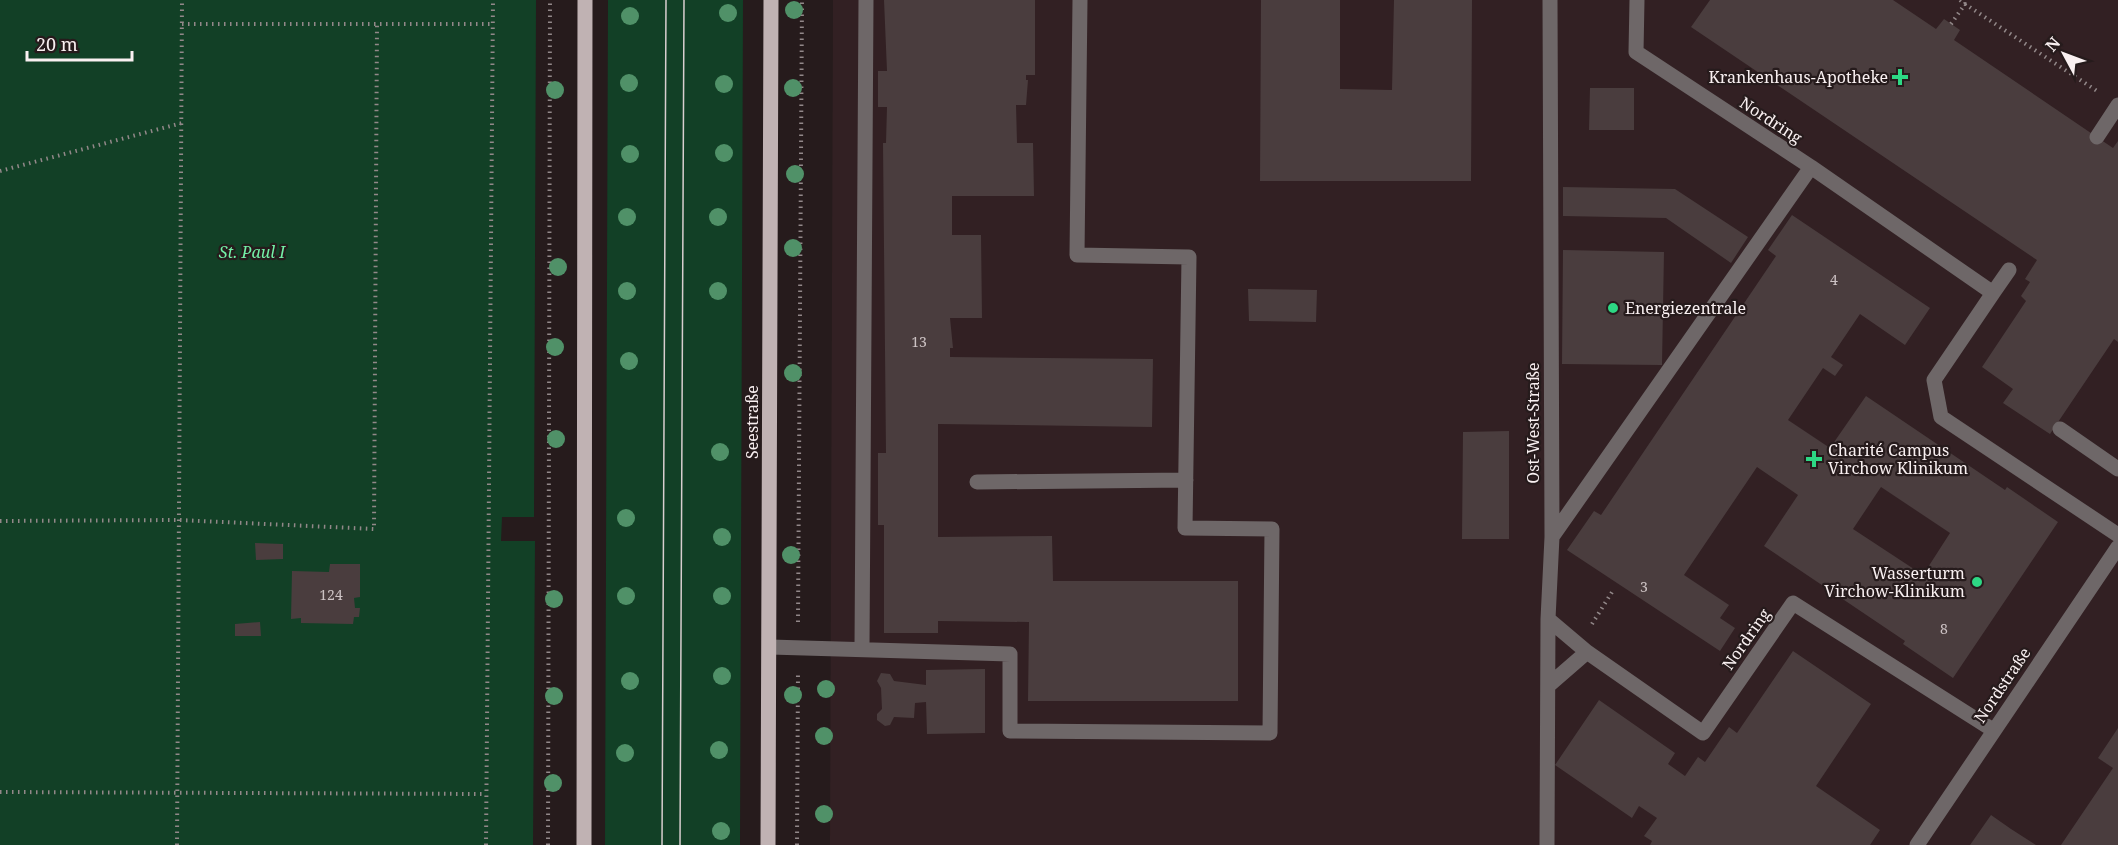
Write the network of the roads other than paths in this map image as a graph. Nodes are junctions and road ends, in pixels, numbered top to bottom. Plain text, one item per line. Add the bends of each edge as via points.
1 (585, 0) edge
2 (771, 0) edge
3 (866, 0) edge
4 (1080, 0) edge
5 (1550, 0) edge
6 (1637, 0) edge
7 (2118, 105) edge
8 (2097, 137) dead end
9 (1810, 167) junction
10 (2009, 270) dead end
11 (1993, 293) junction
12 (2060, 429) dead end
13 (2118, 469) edge
14 (1186, 480) junction
15 (977, 482) dead end
16 (2118, 535) edge
17 (1552, 537) junction
18 (2118, 547) edge
19 (1548, 619) junction
20 (770, 647) junction
21 (862, 648) junction
22 (1583, 648) junction
23 (1549, 685) junction
24 (1993, 730) junction
25 (584, 845) edge
26 (768, 845) edge
27 (1547, 845) edge
28 (1917, 845) edge

1 - 25 main road
2 - 20 main road, Seestraße
3 - 21 lane
4 - 14 lane via 1077,255 1189,257
5 - 17 lane, Ost-West-Straße
6 - 9 lane, Nordring via 1636,52
7 - 8 lane
9 - 11 lane, Nordring
9 - 17 lane
10 - 11 lane
11 - 16 lane via 1934,380 1941,417
12 - 13 lane
14 - 15 lane
14 - 21 lane via 1185,528 1272,528 1270,733 1010,731 1010,654
17 - 19 lane, Ost-West-Straße
18 - 24 lane, Nordstraße
19 - 22 lane
19 - 23 lane, Ost-West-Straße
20 - 21 lane
20 - 26 main road, Seestraße
22 - 23 lane
22 - 24 lane, Nordring via 1703,733 1793,603
23 - 27 lane, Ost-West-Straße
24 - 28 lane, Nordstraße

